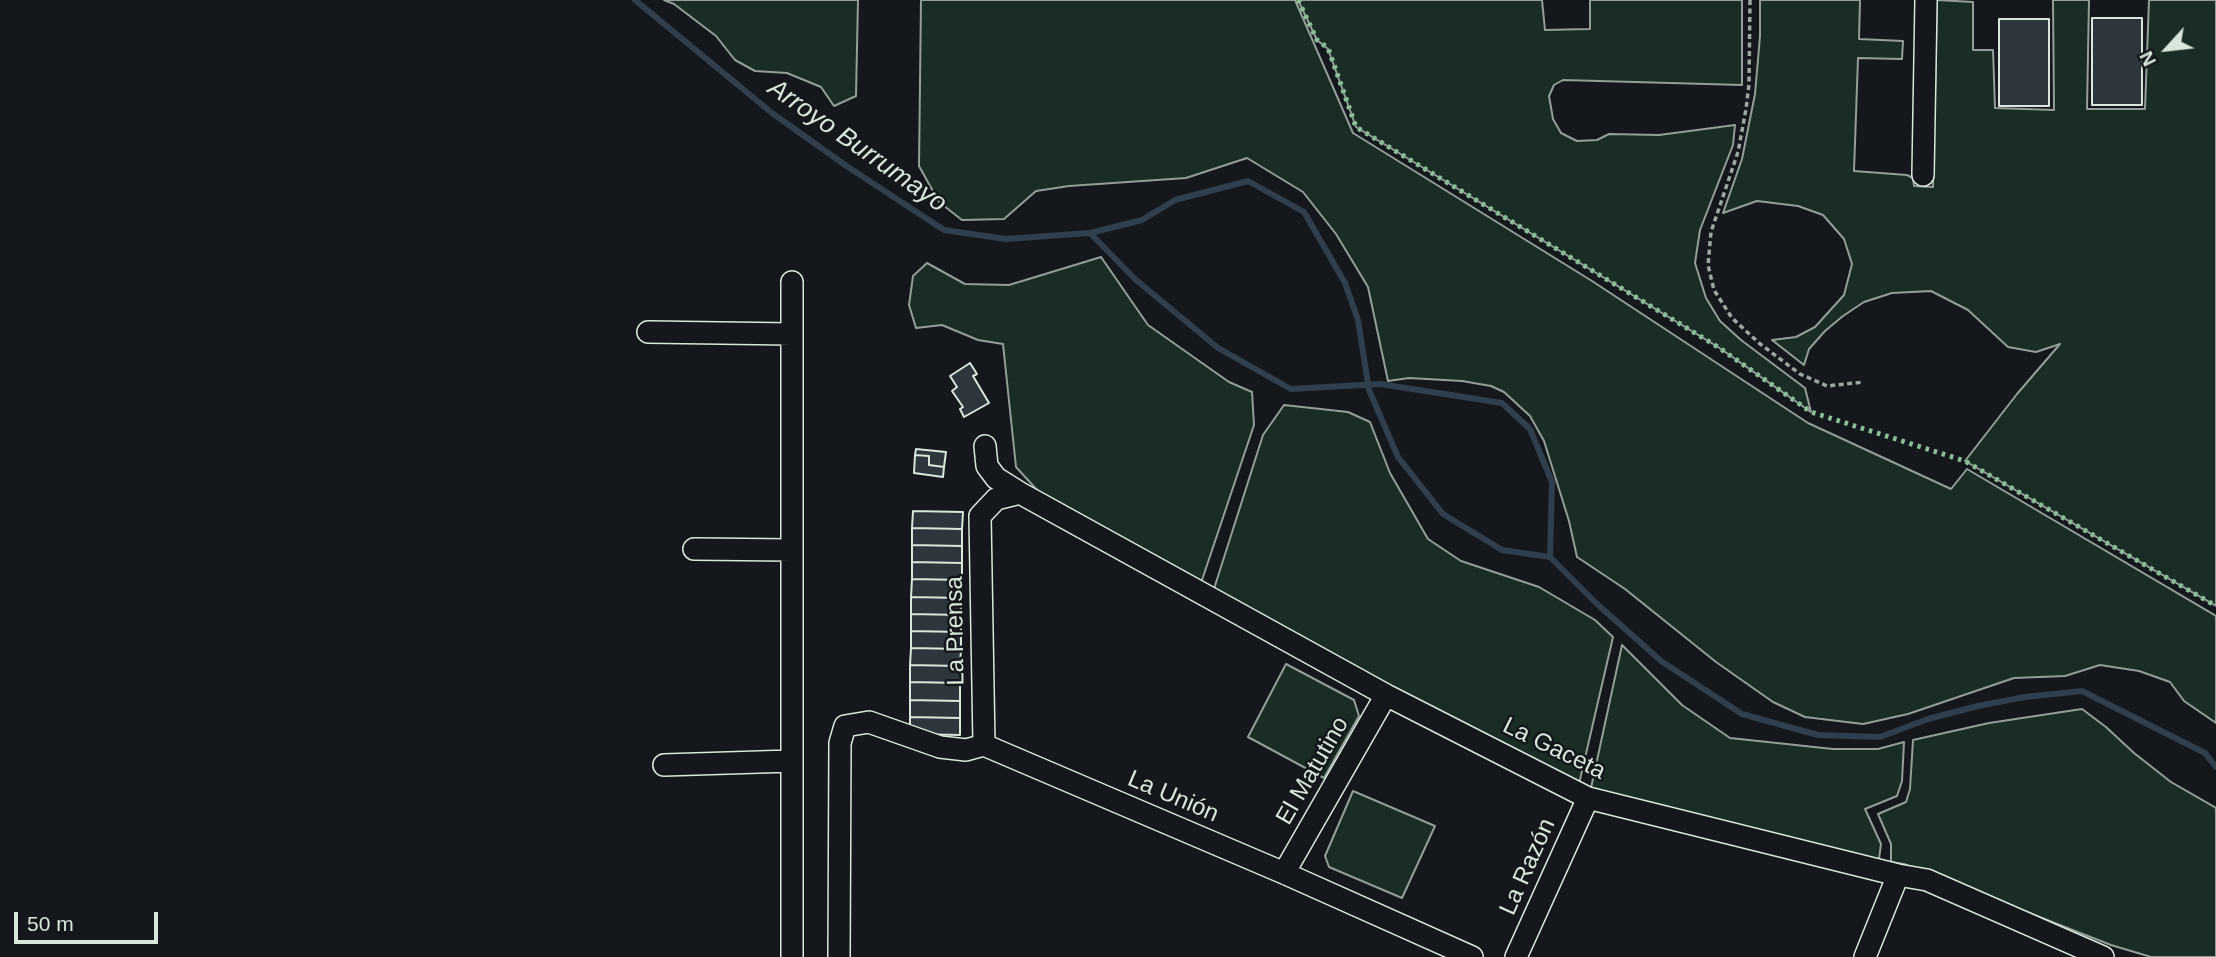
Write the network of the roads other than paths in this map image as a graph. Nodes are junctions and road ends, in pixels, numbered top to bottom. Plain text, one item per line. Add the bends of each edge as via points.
1 (1926, 0) edge
2 (1923, 175) dead end
3 (792, 282) dead end
4 (648, 332) dead end
5 (792, 334) junction
6 (985, 446) dead end
7 (1020, 493) junction
8 (694, 549) dead end
9 (791, 550) junction
10 (1386, 695) junction
11 (984, 746) junction
12 (791, 761) junction
13 (664, 765) dead end
14 (1588, 798) junction
15 (1284, 873) junction
16 (1898, 876) junction
17 (792, 957) edge
18 (839, 957) edge
19 (1472, 957) edge
20 (1516, 957) edge
21 (1865, 957) edge
22 (2103, 957) edge

1 - 2 street
3 - 5 street
4 - 5 street
5 - 9 street
6 - 7 street, La Gaceta via 987,466 996,478
7 - 10 street, La Gaceta
7 - 11 street, La Prensa via 996,499 980,516
8 - 9 street
9 - 12 street
10 - 14 street, La Gaceta
10 - 15 street, El Matutino
11 - 15 street, La Unión
11 - 18 street, La Unión via 966,750 940,747 869,722 845,726 840,743
12 - 13 street
12 - 17 street
14 - 16 street, La Gaceta
14 - 20 street, La Razón
15 - 19 street, La Unión
16 - 21 street
16 - 22 street, La Gaceta via 1927,880

